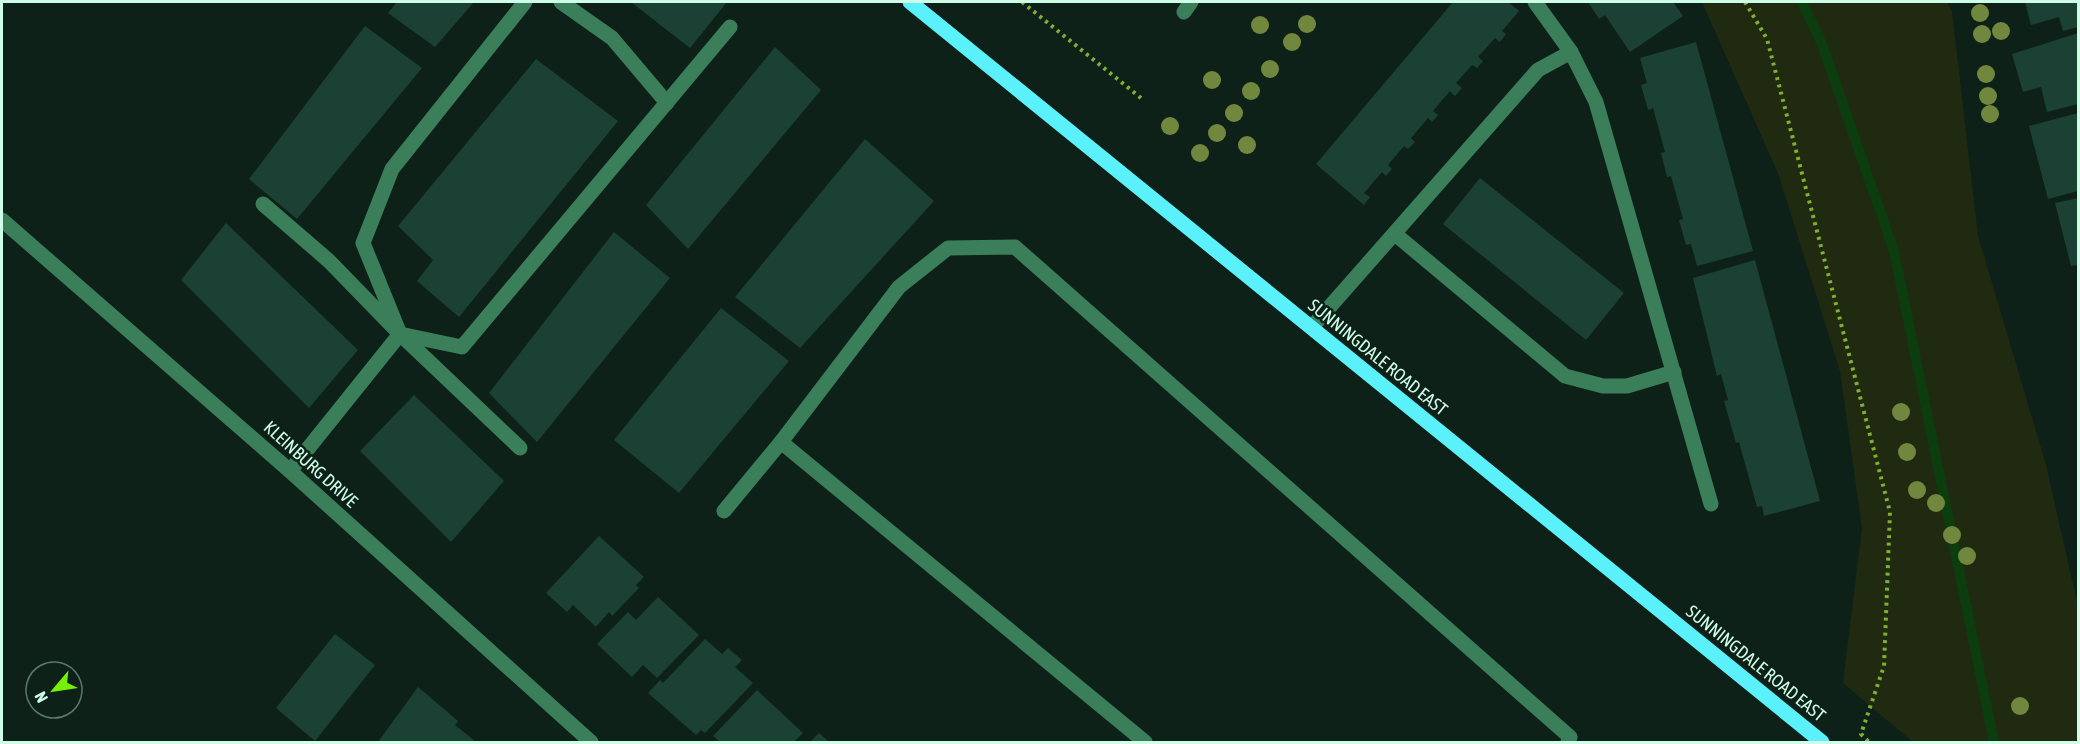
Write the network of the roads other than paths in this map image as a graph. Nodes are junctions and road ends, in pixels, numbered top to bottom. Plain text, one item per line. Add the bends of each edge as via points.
1 (525, 2) edge
2 (561, 2) edge
3 (910, 2) edge
4 (1535, 2) edge
5 (730, 27) dead end
6 (1571, 52) junction
7 (667, 103) junction
8 (263, 204) dead end
9 (2, 220) edge
10 (1395, 234) junction
11 (1312, 327) junction
12 (400, 334) junction
13 (1674, 372) junction
14 (781, 442) junction
15 (520, 448) dead end
16 (290, 471) junction
17 (1711, 504) dead end
18 (724, 511) dead end
19 (591, 742) edge
20 (1145, 742) edge
21 (1568, 742) edge
22 (1822, 742) edge

1 - 12 street via 392,169 363,243
2 - 7 street via 612,38
3 - 11 main road, SUNNINGDALE ROAD EAST
4 - 6 street
5 - 7 street
6 - 10 street via 1538,70
6 - 13 street via 1596,102
7 - 12 street via 462,347
8 - 12 street via 329,261
9 - 16 street, KLEINBURG DRIVE
10 - 11 street
10 - 13 street via 1565,376 1603,386 1627,386
11 - 22 main road, SUNNINGDALE ROAD EAST
12 - 15 street
12 - 16 street
13 - 17 street
14 - 18 street
14 - 20 street
14 - 21 street via 899,287 948,248 1015,247 1570,737
16 - 19 street, KLEINBURG DRIVE

